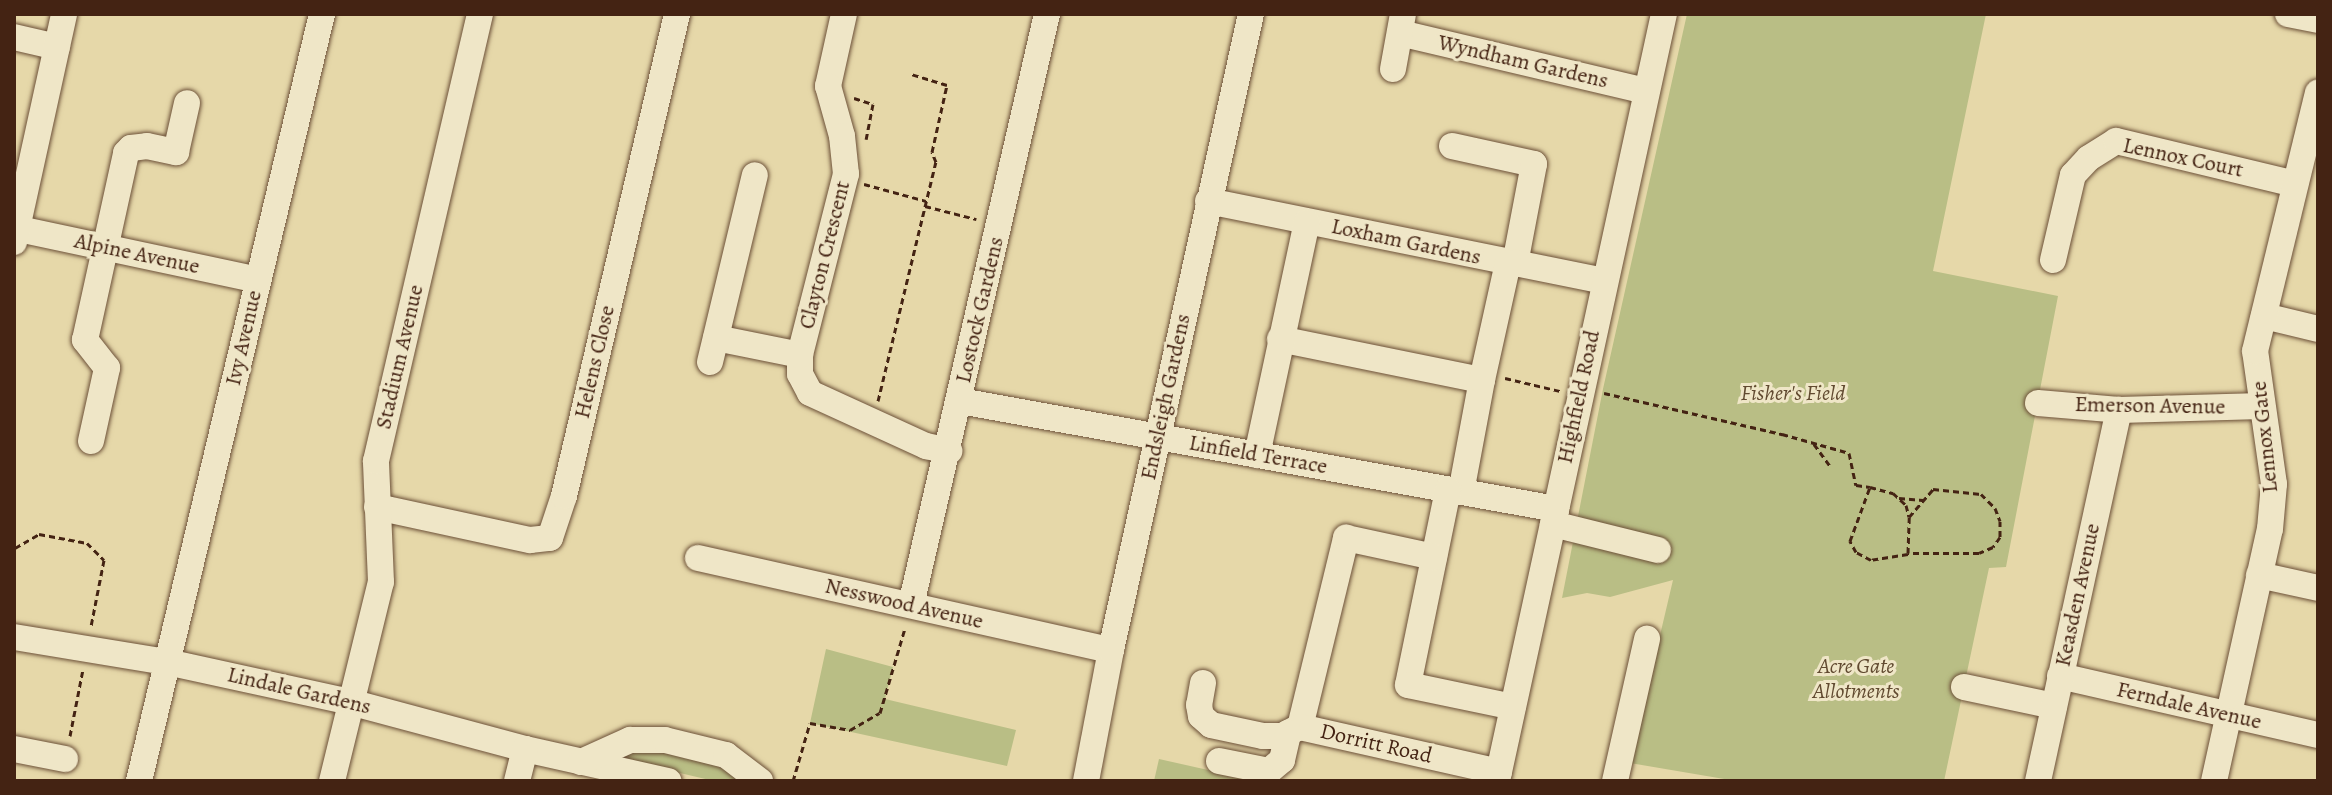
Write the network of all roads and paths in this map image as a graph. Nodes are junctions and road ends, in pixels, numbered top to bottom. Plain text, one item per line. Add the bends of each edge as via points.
1 (64, 14) edge
2 (322, 14) edge
3 (480, 14) edge
4 (677, 14) edge
5 (844, 14) edge
6 (1047, 14) edge
7 (1251, 14) edge
8 (1664, 14) edge
9 (2288, 14) edge
10 (2318, 20) edge
11 (1402, 24) edge
12 (14, 37) edge
13 (57, 47) junction
14 (1393, 69) dead end
15 (911, 74) dead end
16 (1646, 91) junction
17 (2318, 93) edge
18 (187, 103) dead end
19 (1452, 146) dead end
20 (755, 175) dead end
21 (845, 179) junction
22 (2295, 184) junction
23 (1208, 201) junction
24 (926, 204) junction
25 (1307, 222) junction
26 (1000, 225) junction
27 (15, 233) edge
28 (105, 247) junction
29 (2053, 260) dead end
30 (1511, 263) junction
31 (258, 280) junction
32 (1603, 281) junction
33 (2264, 316) junction
34 (2318, 329) edge
35 (1280, 339) junction
36 (800, 355) junction
37 (1483, 377) junction
38 (1581, 392) junction
39 (960, 401) junction
40 (2038, 403) dead end
41 (2262, 406) junction
42 (2119, 410) junction
43 (862, 419) junction
44 (1158, 437) junction
45 (91, 441) dead end
46 (1813, 442) junction
47 (949, 451) junction
48 (1257, 455) junction
49 (1831, 467) dead end
50 (1870, 487) junction
51 (1455, 491) junction
52 (1899, 498) junction
53 (1923, 500) junction
54 (377, 507) junction
55 (1554, 517) junction
56 (1909, 517) junction
57 (15, 548) edge
58 (1658, 550) dead end
59 (1914, 553) junction
60 (1434, 557) junction
61 (698, 558) dead end
62 (2259, 575) junction
63 (2318, 588) edge
64 (911, 605) junction
65 (14, 637) edge
66 (1647, 639) dead end
67 (87, 648) junction
68 (1111, 650) junction
69 (167, 662) junction
70 (2060, 676) junction
71 (1203, 683) dead end
72 (1964, 687) dead end
73 (350, 702) junction
74 (2054, 706) junction
75 (1513, 707) junction
76 (2228, 715) junction
77 (1294, 730) junction
78 (2318, 735) edge
79 (14, 749) edge
80 (525, 749) junction
81 (65, 759) joint
82 (581, 761) junction
83 (1219, 761) dead end
84 (1498, 776) edge
85 (139, 781) edge
86 (332, 781) edge
87 (517, 781) edge
88 (599, 781) edge
89 (668, 781) edge
90 (760, 781) edge
91 (793, 781) edge
92 (1086, 781) edge
93 (1615, 781) edge
94 (2038, 781) edge
95 (2214, 781) edge

1 - 13 street
2 - 31 street, Ivy Avenue
3 - 54 street, Stadium Avenue via 376,461
4 - 54 street, Helens Close via 550,538 530,540
5 - 21 street, Clayton Crescent via 828,86 842,136
6 - 26 street, Lostock Gardens
7 - 23 street, Endsleigh Gardens
8 - 16 street, Highfield Road
9 - 10 street
11 - 14 street, Wyndham Gardens
11 - 16 street, Wyndham Gardens
12 - 13 street
13 - 27 street
15 - 24 path via 947,85
16 - 32 street, Highfield Road
17 - 22 street, Lennox Gate
18 - 28 street via 176,152 147,146 126,153
19 - 30 street via 1534,164
20 - 36 street, Clayton Crescent via 713,350
21 - 24 path
21 - 36 street, Clayton Crescent
22 - 29 street, Lennox Court via 2116,141 2073,175
22 - 33 street, Lennox Gate
23 - 25 street, Loxham Gardens
23 - 44 street, Endsleigh Gardens
24 - 26 path
24 - 43 path via 877,404
25 - 30 street, Loxham Gardens
25 - 35 street
26 - 39 street, Lostock Gardens
27 - 28 street, Alpine Avenue
28 - 31 street, Alpine Avenue
28 - 45 street via 85,340 107,368
30 - 32 street, Loxham Gardens
30 - 37 street
31 - 69 street, Ivy Avenue
32 - 38 street, Highfield Road
33 - 34 street
33 - 41 street, Lennox Gate via 2255,351
35 - 37 street
35 - 48 street
36 - 43 street, Clayton Crescent via 800,374 810,393
37 - 38 path
37 - 51 street
38 - 46 path
38 - 55 street, Highfield Road
39 - 44 street, Linfield Terrace
39 - 47 street, Lostock Gardens
40 - 42 street, Emerson Avenue
41 - 42 street, Emerson Avenue
41 - 62 street, Lennox Gate via 2274,484
42 - 70 street, Keasden Avenue
43 - 47 street, Clayton Crescent
44 - 48 street, Linfield Terrace
44 - 68 street, Endsleigh Gardens
46 - 49 path
46 - 50 path via 1849,453 1856,485
47 - 64 street, Lostock Gardens
48 - 51 street, Linfield Terrace
50 - 52 path
50 - 59 path via 1850,541 1856,552 1871,560
51 - 55 street, Linfield Terrace
51 - 60 street
52 - 53 path
52 - 56 path
53 - 56 path
53 - 59 path via 1933,489 1981,494 1995,508 2000,537 1979,553
54 - 73 street, Stadium Avenue via 381,582
55 - 58 street, Linfield Terrace
55 - 75 street, Highfield Road
56 - 59 path via 1908,553
57 - 67 path via 39,534 87,543 104,560
60 - 75 street via 1408,685
60 - 77 street via 1346,538
61 - 64 street, Nesswood Avenue
62 - 63 street
62 - 76 street, Lennox Gate
64 - 68 street, Nesswood Avenue
64 - 91 path via 880,713 850,730 810,723
65 - 67 street, Lindale Gardens
66 - 93 street
67 - 69 street, Lindale Gardens
67 - 81 path
68 - 92 street, Endsleigh Gardens
69 - 73 street, Lindale Gardens
69 - 85 street, Ivy Avenue
70 - 74 street, Keasden Avenue
70 - 76 street, Ferndale Avenue
71 - 77 street, Dorritt Road via 1201,716 1211,725 1263,736
72 - 74 street
73 - 80 street, Lindale Gardens
73 - 86 street, Stadium Avenue
74 - 94 street, Keasden Avenue
75 - 84 street, Highfield Road
76 - 78 street, Ferndale Avenue
76 - 95 street, Lennox Gate
77 - 83 street via 1282,760 1269,771
77 - 84 street, Dorritt Road
79 - 81 street
80 - 82 street, Lindale Gardens
80 - 87 street
82 - 88 street
82 - 89 street, Lindale Gardens
82 - 90 street via 630,740 665,740 726,755

